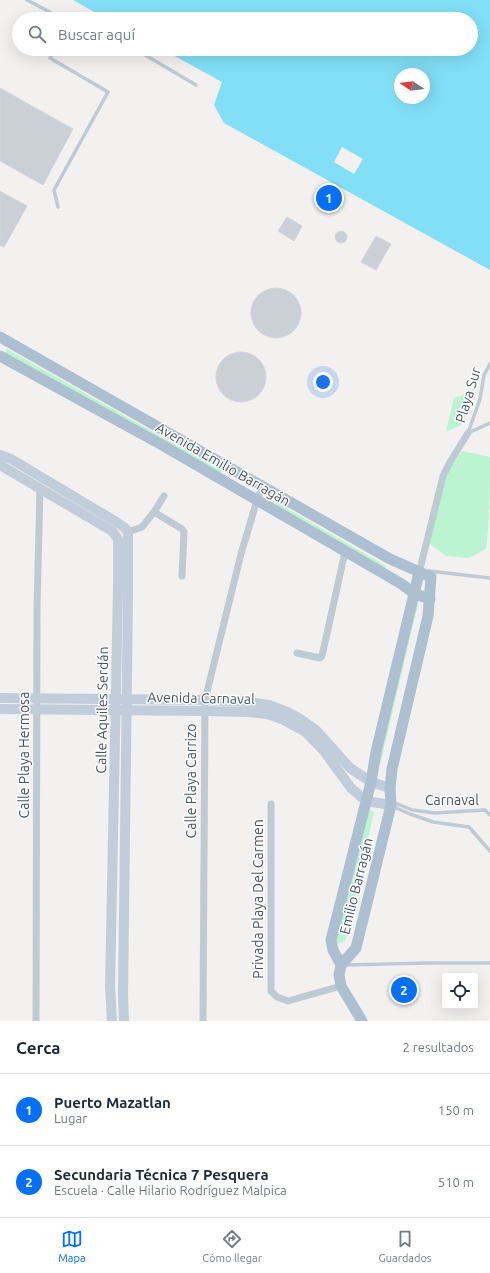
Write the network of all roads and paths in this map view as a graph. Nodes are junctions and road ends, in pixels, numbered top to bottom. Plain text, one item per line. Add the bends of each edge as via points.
1 (27, 0) edge
2 (50, 12) edge
3 (51, 56) edge
4 (147, 56) edge
5 (196, 85) dead end
6 (58, 207) dead end
7 (0, 337) edge
8 (0, 356) edge
9 (490, 364) edge
10 (490, 422) edge
11 (468, 433) junction
12 (0, 455) edge
13 (0, 465) edge
14 (16, 468) junction
15 (262, 487) junction
16 (40, 488) junction
17 (164, 496) dead end
18 (256, 500) junction
19 (154, 512) junction
20 (128, 532) junction
21 (345, 552) junction
22 (426, 574) junction
23 (182, 576) dead end
24 (490, 578) edge
25 (415, 594) junction
26 (430, 599) junction
27 (297, 653) dead end
28 (0, 698) edge
29 (116, 700) junction
30 (127, 700) junction
31 (206, 700) junction
32 (37, 704) junction
33 (0, 709) edge
34 (116, 711) junction
35 (127, 711) junction
36 (205, 711) junction
37 (371, 782) junction
38 (390, 788) junction
39 (366, 801) junction
40 (391, 803) junction
41 (271, 804) dead end
42 (490, 815) edge
43 (490, 851) edge
44 (111, 942) junction
45 (124, 946) junction
46 (490, 963) edge
47 (341, 965) junction
48 (341, 986) junction
49 (36, 1021) edge
50 (112, 1021) edge
51 (124, 1021) edge
52 (203, 1021) edge
53 (362, 1021) edge

1 - 2 lane
3 - 6 lane via 50,58 108,92 54,190
4 - 5 lane
7 - 15 main road, Avenida Emilio Barragán
8 - 18 main road, Avenida Emilio Barragán
9 - 11 lane, Playa Sur via 484,375 480,399
10 - 11 lane, Playa Sur
11 - 22 street via 443,476 423,557
12 - 14 street, Calle Aquiles Serdán
13 - 14 street, Calle Aquiles Serdán
14 - 16 street, Calle Aquiles Serdán
14 - 20 street, Calle Aquiles Serdán via 118,523
15 - 18 street, Calle Playa Carrizo
15 - 22 main road, Avenida Emilio Barragán via 390,559
16 - 29 street, Calle Aquiles Serdán via 112,531 118,539
16 - 32 street, Calle Playa Hermosa
17 - 19 street
18 - 21 main road, Avenida Emilio Barragán
18 - 31 street, Calle Playa Carrizo
19 - 20 street via 142,526
19 - 23 street via 184,532
20 - 30 street, Calle Aquiles Serdán
21 - 25 main road, Avenida Emilio Barragán
21 - 27 street via 322,656 320,658
22 - 24 lane
22 - 25 main road, Emilio Barragán
22 - 26 main road, Emilio Barragán
25 - 26 main road, Avenida Emilio Barragán
25 - 37 main road, Emilio Barragán
26 - 38 main road, Emilio Barragán
28 - 32 street, Avenida Carnaval
29 - 30 street, Avenida Carnaval
29 - 32 street, Avenida Carnaval
29 - 34 street, Calle Aquiles Serdán
30 - 31 street, Avenida Carnaval
30 - 35 street, Calle Aquiles Serdán
31 - 36 street, Calle Playa Carrizo
31 - 37 street, Avenida Carnaval via 269,705 290,713 316,730 350,768
32 - 33 street, Avenida Carnaval
32 - 34 street, Avenida Carnaval
32 - 49 street, Calle Playa Hermosa
34 - 35 street, Avenida Carnaval
34 - 44 street, Calle Aquiles Serdán
35 - 36 street, Avenida Carnaval
35 - 45 street, Calle Aquiles Serdán
36 - 39 street, Avenida Carnaval via 267,714 295,725 315,741 351,788
36 - 52 street, Calle Playa Carrizo
37 - 38 street
37 - 39 main road, Emilio Barragán
38 - 40 main road, Emilio Barragán
39 - 40 street
39 - 47 main road, Emilio Barragán via 331,940
40 - 42 lane, Carnaval via 412,810 435,813 485,810
40 - 43 lane, Carnaval via 410,814 433,822 469,827
40 - 47 main road, Emilio Barragán via 356,948
41 - 48 street, Privada Playa Del Carmen via 271,991 277,997 288,1001
44 - 45 street
44 - 50 street, Calle Aquiles Serdán
45 - 51 street, Calle Aquiles Serdán
46 - 47 lane
47 - 48 main road
48 - 53 main road

